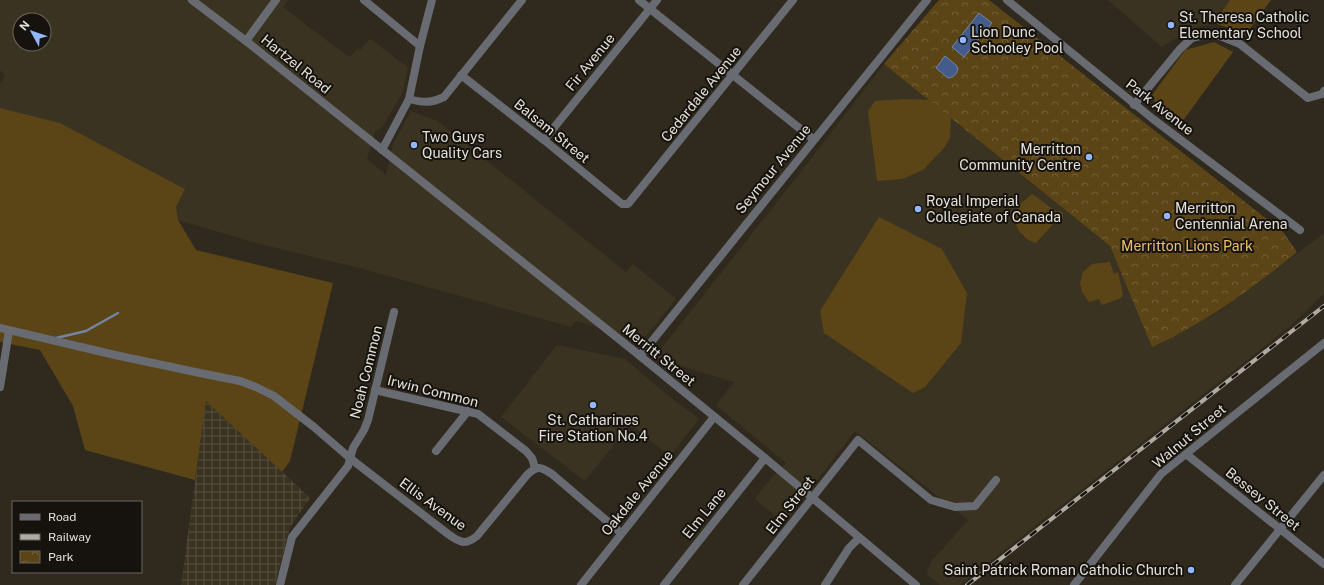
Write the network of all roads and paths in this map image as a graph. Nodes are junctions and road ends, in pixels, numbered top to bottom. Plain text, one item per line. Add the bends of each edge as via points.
1 (192, 0) edge
2 (276, 0) edge
3 (364, 0) edge
4 (432, 0) edge
5 (522, 0) edge
6 (639, 0) edge
7 (657, 0) edge
8 (793, 0) edge
9 (927, 0) edge
10 (1007, 0) edge
11 (650, 9) junction
12 (246, 41) junction
13 (420, 46) junction
14 (461, 75) junction
15 (733, 75) junction
16 (1324, 91) edge
17 (410, 99) junction
18 (1134, 105) junction
19 (814, 139) junction
20 (544, 140) junction
21 (382, 150) junction
22 (628, 204) joint
23 (1300, 230) dead end
24 (394, 312) dead end
25 (0, 328) edge
26 (9, 331) junction
27 (1324, 343) edge
28 (640, 356) junction
29 (0, 387) edge
30 (375, 390) junction
31 (468, 411) junction
32 (714, 417) junction
33 (436, 451) dead end
34 (1186, 454) junction
35 (765, 458) junction
36 (351, 459) junction
37 (535, 468) junction
38 (1324, 475) edge
39 (996, 480) dead end
40 (812, 498) junction
41 (1280, 529) junction
42 (621, 533) junction
43 (859, 538) junction
44 (1324, 564) edge
45 (915, 584) edge
46 (280, 585) edge
47 (581, 585) edge
48 (664, 585) edge
49 (743, 585) edge
50 (825, 585) edge
51 (1074, 585) edge
52 (1235, 585) edge

1 - 12 street, Hartzel Road
2 - 12 street
3 - 13 street
4 - 13 street
5 - 14 street
6 - 11 street
7 - 11 street, Fir Avenue
8 - 15 street, Cedardale Avenue
9 - 19 street, Seymour Avenue
10 - 18 street, Park Avenue
11 - 15 street
11 - 20 street, Fir Avenue
12 - 21 street, Hartzel Road
13 - 17 street
14 - 17 street via 444,97 433,102
14 - 20 street, Balsam Street
15 - 19 street
15 - 22 street, Cedardale Avenue
16 - 18 street via 1308,98 1240,44 1208,34 1192,38 1180,49
17 - 21 street
18 - 23 street, Park Avenue
19 - 28 street, Seymour Avenue
20 - 22 street, Balsam Street via 622,204
21 - 28 street, Merritt Street
24 - 30 street, Noah Common
25 - 26 street
26 - 29 street
26 - 36 street via 192,372 240,380 274,396
27 - 34 street, Walnut Street
28 - 32 street, Merritt Street
30 - 31 street, Irwin Common
30 - 36 street, Noah Common via 368,420 353,448
31 - 33 street
31 - 37 street, Irwin Common via 478,414 526,451 532,458
32 - 35 street, Merritt Street
32 - 42 street, Oakdale Avenue
34 - 41 street, Bessey Street
34 - 51 street, Walnut Street via 1161,474
35 - 40 street, Merritt Street
35 - 48 street, Elm Lane
36 - 37 street, Ellis Avenue via 448,534 464,542 477,536
36 - 46 street, Noah Common via 292,538
37 - 42 street via 552,474
38 - 41 street
39 - 40 street, Elm Street via 975,506 955,506 931,500 858,440
40 - 43 street, Merritt Street
40 - 49 street, Elm Street
41 - 44 street, Bessey Street
41 - 52 street
42 - 47 street, Oakdale Avenue
43 - 45 street, Merritt Street
43 - 50 street via 849,548

